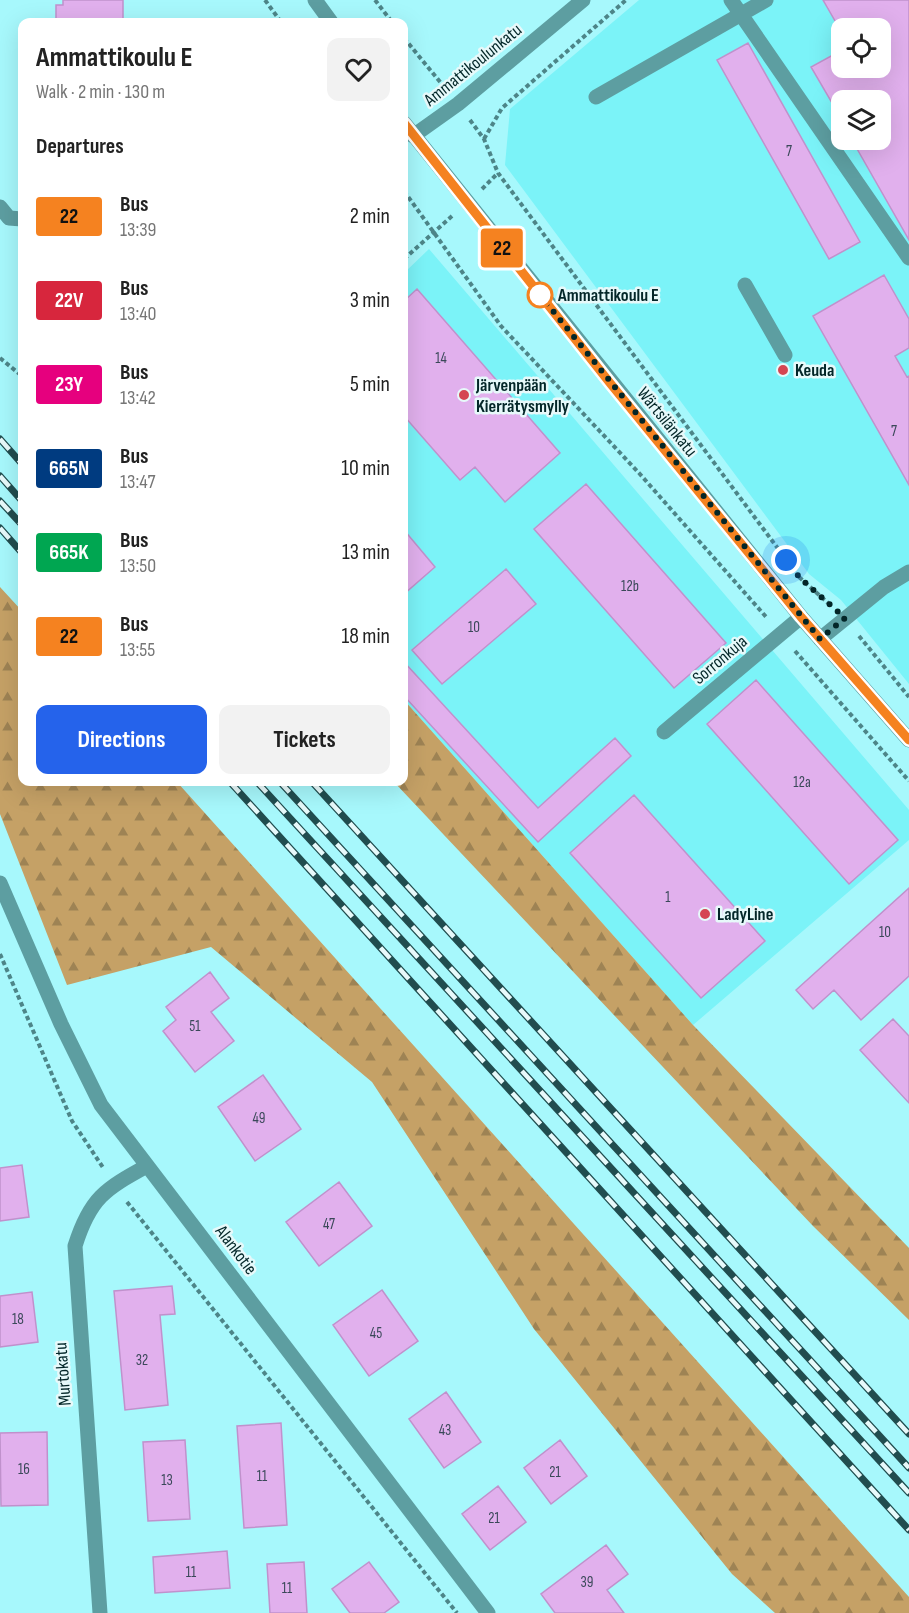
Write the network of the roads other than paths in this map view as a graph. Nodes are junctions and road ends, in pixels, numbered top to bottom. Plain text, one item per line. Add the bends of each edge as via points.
1 (315, 0) edge
2 (583, 0) edge
3 (731, 0) edge
4 (766, 0) edge
5 (741, 14) junction
6 (328, 18) edge
7 (597, 97) dead end
8 (408, 129) edge
9 (413, 136) junction
10 (0, 207) edge
11 (18, 219) edge
12 (909, 258) edge
13 (745, 285) dead end
14 (785, 355) dead end
15 (909, 572) edge
16 (801, 617) junction
17 (820, 639) junction
18 (664, 732) dead end
19 (909, 740) edge
20 (0, 883) edge
21 (147, 1166) junction
22 (100, 1613) edge
23 (489, 1613) edge

1 - 6 street
2 - 9 street, Ammattikoulunkatu via 458,104
3 - 5 street
4 - 5 street
5 - 7 street
5 - 12 street
8 - 9 street, Wärtsilänkatu
9 - 16 street, Wärtsilänkatu
10 - 11 street via 9,218
13 - 14 street
15 - 17 street via 884,587
16 - 17 street, Wärtsilänkatu
16 - 18 street, Sorronkuja
17 - 19 street, Wärtsilänkatu
20 - 21 street, Alankotie via 60,1024 101,1105
21 - 22 street, Murtokatu via 114,1185 84,1217 75,1246
21 - 23 street, Alankotie

